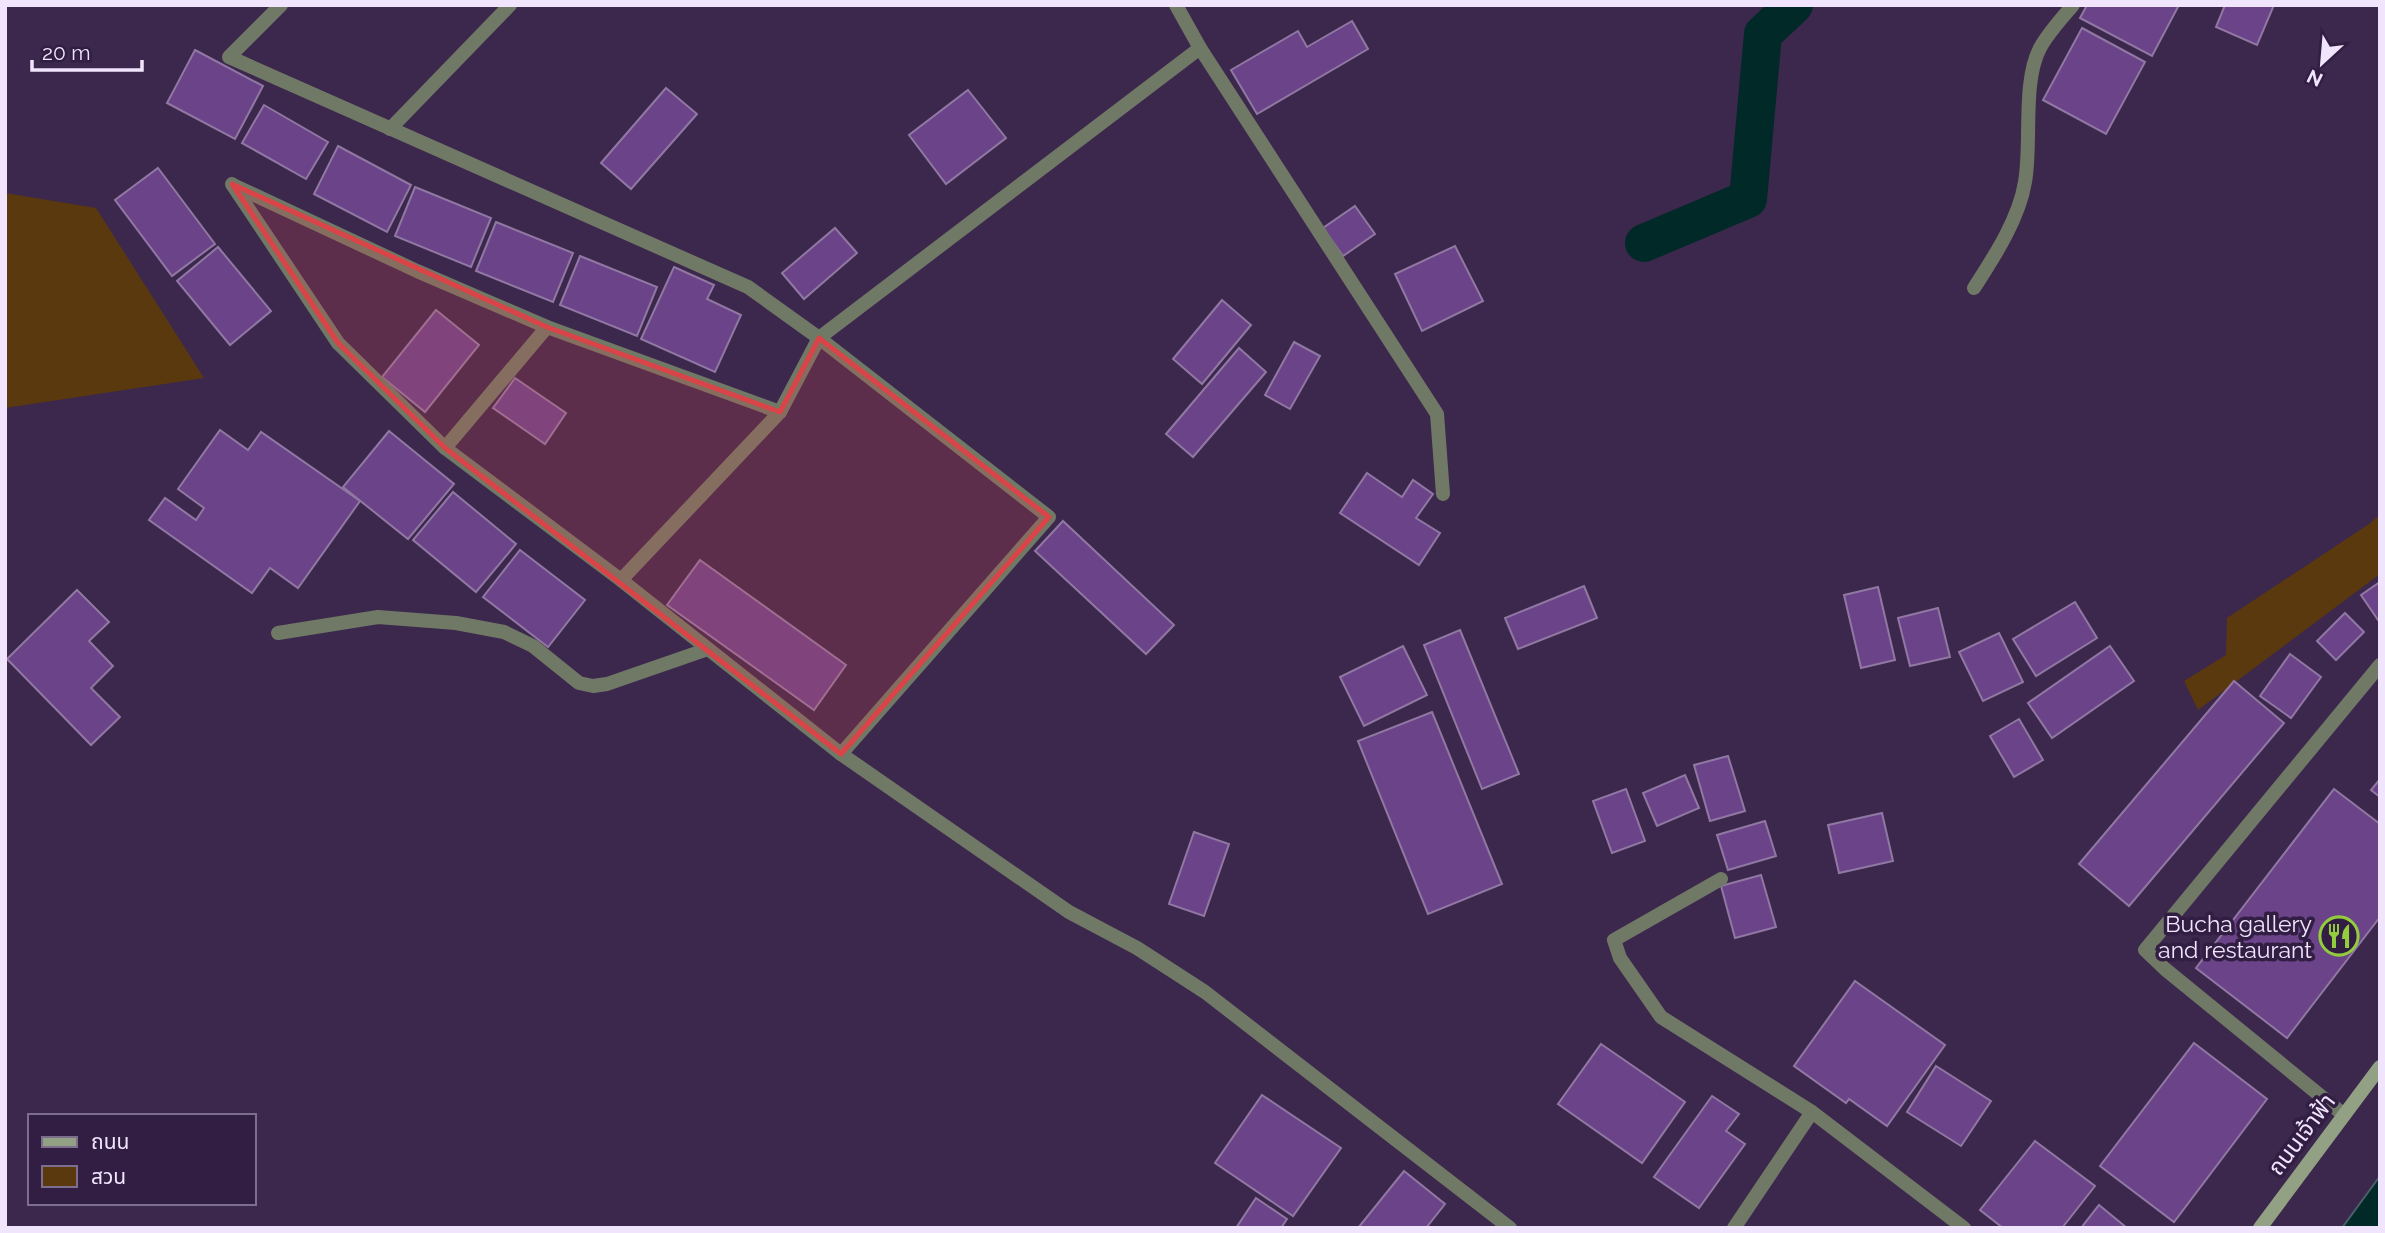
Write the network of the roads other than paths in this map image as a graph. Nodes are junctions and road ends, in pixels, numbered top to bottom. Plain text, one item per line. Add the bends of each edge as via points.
1 (281, 5) edge
2 (510, 5) edge
3 (1176, 5) edge
4 (2073, 5) edge
5 (1200, 48) junction
6 (390, 129) junction
7 (1974, 288) dead end
8 (547, 327) junction
9 (819, 338) junction
10 (780, 412) junction
11 (444, 448) junction
12 (1443, 495) dead end
13 (621, 580) junction
14 (278, 633) dead end
15 (708, 649) junction
16 (2380, 665) edge
17 (841, 754) junction
18 (1721, 879) dead end
19 (2380, 1067) edge
20 (1812, 1112) junction
21 (2344, 1115) junction
22 (1510, 1228) edge
23 (1734, 1228) edge
24 (1964, 1228) edge
25 (2260, 1228) edge

1 - 6 street via 229,57
2 - 6 street
3 - 5 street
4 - 7 street via 2040,49 2031,79 2025,183 2014,217
5 - 9 street
5 - 12 street via 1437,414
6 - 9 street via 748,287
8 - 10 street
8 - 11 street
8 - 11 street via 232,184 338,343
9 - 10 street
9 - 17 street via 1049,517
10 - 13 street
11 - 13 street
13 - 15 street
14 - 15 street via 378,618 456,623 504,632 533,646 579,683 593,686
15 - 17 street
16 - 21 street via 2146,950
17 - 22 street via 1069,912 1205,992
18 - 20 street via 1614,940 1620,958 1661,1017
19 - 21 main road, ถนนเจ้าฟ้า
20 - 23 street
20 - 24 street
21 - 25 main road, ถนนเจ้าฟ้า

